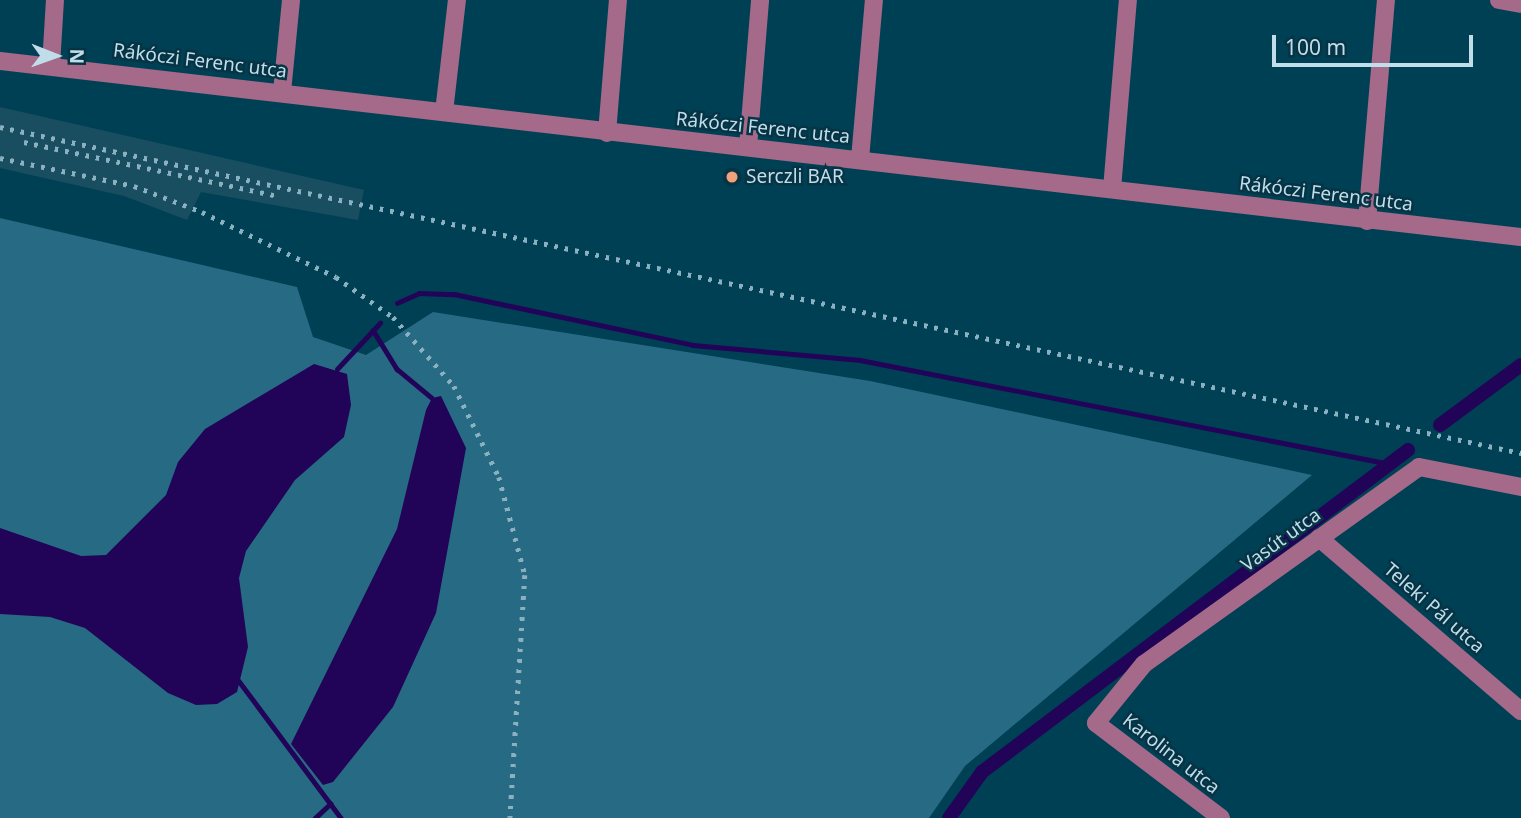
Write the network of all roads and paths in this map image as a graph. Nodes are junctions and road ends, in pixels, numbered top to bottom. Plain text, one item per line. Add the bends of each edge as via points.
1 (55, 0) edge
2 (291, 0) edge
3 (457, 0) edge
4 (618, 0) edge
5 (760, 0) edge
6 (874, 0) edge
7 (1128, 0) edge
8 (1386, 0) edge
9 (1499, 0) edge
10 (1521, 4) edge
11 (0, 61) edge
12 (51, 65) junction
13 (282, 92) junction
14 (444, 111) junction
15 (607, 133) junction
16 (748, 147) junction
17 (860, 159) junction
18 (1112, 189) junction
19 (1367, 221) junction
20 (1521, 237) edge
21 (1521, 487) edge
22 (1319, 538) junction
23 (1521, 711) edge
24 (1096, 723) joint
25 (1221, 818) edge

1 - 12 street
2 - 13 street
3 - 14 street
4 - 15 street
5 - 16 street
6 - 17 street
7 - 18 street
8 - 19 street
9 - 10 street
11 - 12 street, Rákóczi Ferenc utca
12 - 13 street, Rákóczi Ferenc utca
13 - 14 street, Rákóczi Ferenc utca
14 - 15 street, Rákóczi Ferenc utca
15 - 16 street, Rákóczi Ferenc utca
16 - 17 street, Rákóczi Ferenc utca
17 - 18 street, Rákóczi Ferenc utca
18 - 19 street, Rákóczi Ferenc utca
19 - 20 street, Rákóczi Ferenc utca
21 - 22 street, Vasút utca via 1419,467
22 - 23 street, Teleki Pál utca
22 - 24 street, Vasút utca via 1144,664
24 - 25 street, Karolina utca

